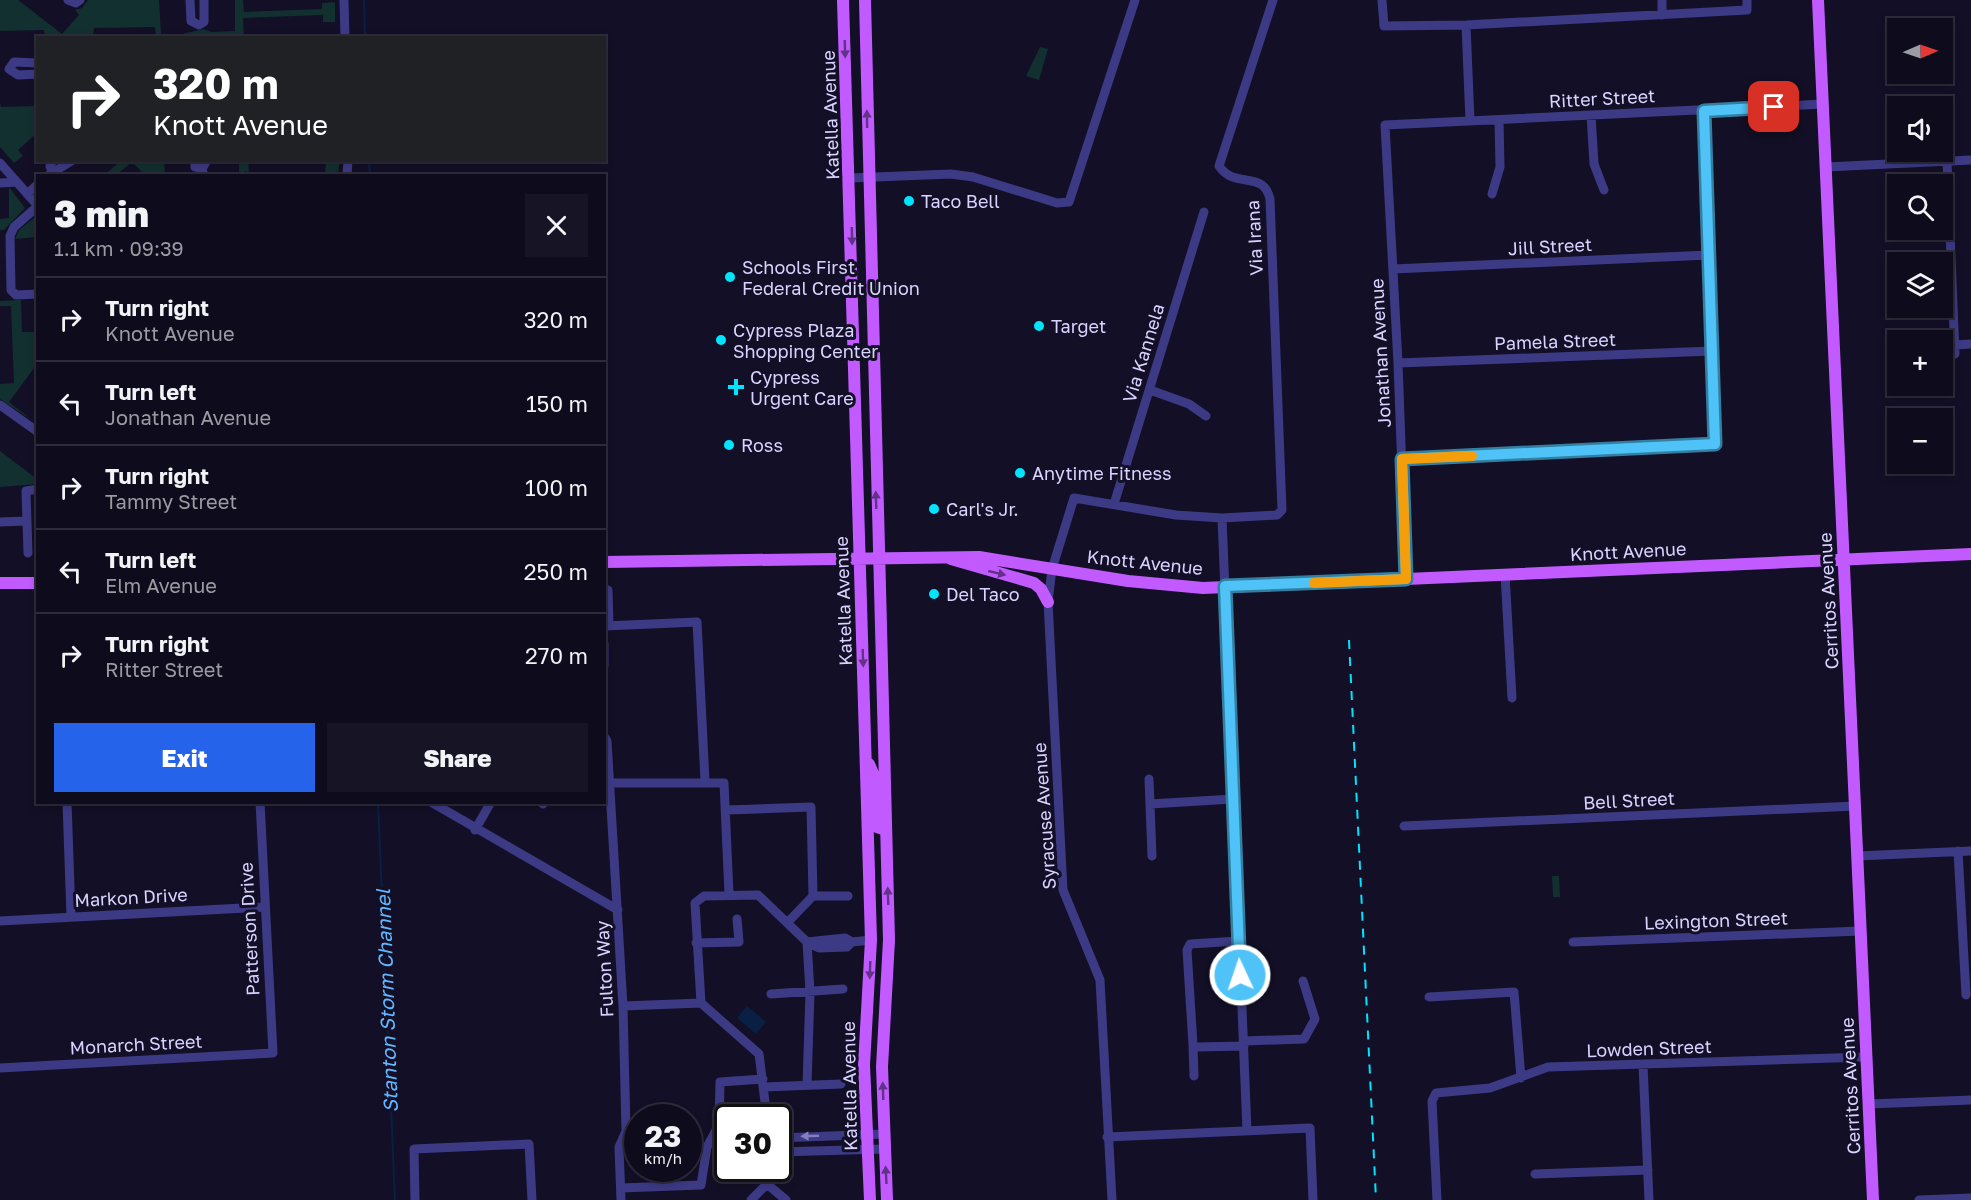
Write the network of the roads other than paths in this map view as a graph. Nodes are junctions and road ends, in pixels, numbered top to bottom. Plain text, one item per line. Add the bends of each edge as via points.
1 (68, 0) edge
2 (80, 0) edge
3 (190, 0) edge
4 (204, 0) edge
5 (344, 0) edge
6 (843, 0) edge
7 (865, 0) edge
8 (1135, 0) edge
9 (1273, 0) edge
10 (1382, 0) edge
11 (1662, 0) edge
12 (1818, 0) edge
13 (1747, 5) edge
14 (1662, 15) junction
15 (1466, 25) junction
16 (345, 36) edge
17 (36, 63) edge
18 (4, 69) edge
19 (36, 74) edge
20 (1823, 104) junction
21 (1704, 111) junction
22 (1591, 115) junction
23 (1498, 120) junction
24 (1470, 121) junction
25 (1384, 127) joint
26 (1971, 160) edge
27 (1953, 161) edge
28 (70, 162) edge
29 (1923, 162) edge
30 (1947, 162) edge
31 (0, 163) edge
32 (1826, 166) junction
33 (49, 173) edge
34 (868, 177) junction
35 (850, 178) junction
36 (16, 182) junction
37 (0, 183) edge
38 (36, 186) edge
39 (1604, 190) dead end
40 (27, 194) junction
41 (1492, 194) dead end
42 (36, 204) edge
43 (36, 208) edge
44 (1204, 212) dead end
45 (1709, 255) junction
46 (1393, 269) junction
47 (36, 294) edge
48 (1971, 344) edge
49 (1713, 351) junction
50 (1398, 363) junction
51 (1150, 390) junction
52 (0, 405) edge
53 (1206, 416) dead end
54 (36, 429) edge
55 (1402, 459) junction
56 (36, 489) edge
57 (1114, 504) junction
58 (1222, 518) junction
59 (27, 521) junction
60 (0, 522) edge
61 (28, 553) dead end
62 (1971, 554) edge
63 (941, 556) junction
64 (878, 558) junction
65 (860, 559) junction
66 (1844, 559) junction
67 (606, 562) edge
68 (1053, 569) junction
69 (1505, 574) junction
70 (1406, 579) junction
71 (36, 582) edge
72 (0, 583) edge
73 (1225, 586) junction
74 (608, 591) dead end
75 (1048, 602) junction
76 (607, 625) edge
77 (1512, 698) dead end
78 (606, 739) edge
79 (866, 757) junction
80 (1149, 779) dead end
81 (705, 782) junction
82 (610, 783) junction
83 (1233, 799) junction
84 (67, 804) edge
85 (260, 804) edge
86 (434, 804) edge
87 (490, 804) edge
88 (1150, 804) junction
89 (1855, 806) junction
90 (727, 810) junction
91 (1404, 826) dead end
92 (474, 830) junction
93 (886, 830) junction
94 (1958, 851) junction
95 (1971, 851) edge
96 (1152, 856) dead end
97 (1857, 856) junction
98 (729, 894) junction
99 (813, 896) junction
100 (848, 896) dead end
101 (263, 907) junction
102 (618, 910) junction
103 (70, 916) junction
104 (737, 919) dead end
105 (0, 921) edge
106 (787, 923) junction
107 (1861, 931) junction
108 (871, 940) junction
109 (1239, 941) junction
110 (807, 942) junction
111 (1573, 942) dead end
112 (696, 943) junction
113 (1304, 981) dead end
114 (843, 989) dead end
115 (810, 992) junction
116 (771, 994) dead end
117 (1965, 995) dead end
118 (1428, 997) dead end
119 (701, 1003) junction
120 (623, 1006) junction
121 (1244, 1043) junction
122 (1193, 1045) junction
123 (273, 1053) joint
124 (1867, 1057) junction
125 (1643, 1065) junction
126 (0, 1068) edge
127 (1194, 1076) dead end
128 (1521, 1078) junction
129 (763, 1083) junction
130 (841, 1084) dead end
131 (807, 1085) junction
132 (1971, 1100) edge
133 (625, 1104) edge
134 (765, 1104) edge
135 (1869, 1104) junction
136 (1247, 1131) junction
137 (867, 1134) junction
138 (884, 1134) junction
139 (624, 1136) edge
140 (792, 1137) edge
141 (1107, 1137) junction
142 (867, 1149) junction
143 (885, 1149) junction
144 (792, 1152) edge
145 (1648, 1170) junction
146 (1535, 1174) dead end
147 (766, 1184) joint
148 (621, 1188) junction
149 (1971, 1198) edge
150 (415, 1200) edge
151 (532, 1200) edge
152 (621, 1200) edge
153 (751, 1200) edge
154 (786, 1200) edge
155 (870, 1200) edge
156 (887, 1200) edge
157 (1112, 1200) edge
158 (1313, 1200) edge
159 (1437, 1200) edge
160 (1649, 1200) edge
161 (1873, 1200) edge
162 (1919, 1200) edge

1 - 2 street
3 - 4 street via 191,21 199,25 204,22
5 - 16 street
6 -> 35 main road, Katella Avenue
34 -> 7 main road, Katella Avenue
8 - 34 street via 1069,202 1057,204 973,177 951,174
9 - 58 street, Via Irana via 1219,166 1236,180 1262,182 1270,199 1284,504 1277,514
10 - 15 street via 1384,26
11 - 14 street
12 - 20 main road, Cerritos Avenue
13 - 14 street
14 - 15 street
15 - 24 street
17 - 18 street via 14,62
18 - 19 street via 18,75
20 - 21 street, Ritter Street
20 - 32 main road, Cerritos Avenue
21 - 22 street, Ritter Street
21 - 45 street
22 - 23 street, Ritter Street
22 - 39 street via 1594,164
23 - 24 street, Ritter Street
23 - 41 street via 1500,167
24 - 25 street, Ritter Street
25 - 46 street, Jonathan Avenue
26 - 27 street
28 - 33 street
29 - 32 street
30 - 48 street via 1955,349
31 - 36 street
32 - 66 main road, Cerritos Avenue
34 - 35 street
64 -> 34 main road, Katella Avenue
35 -> 65 main road, Katella Avenue
36 - 37 street
36 - 40 street
38 - 40 street
40 - 42 street
43 - 47 street via 14,227 10,236 11,290 16,295
44 - 51 street, Via Kannela
45 - 46 street, Jill Street
45 - 49 street
46 - 50 street, Jonathan Avenue
49 - 50 street, Pamela Street
49 - 55 street via 1715,444
50 - 55 street, Jonathan Avenue
51 - 53 street via 1189,404
51 - 57 street, Via Kannela
52 - 54 street
55 - 70 street, Jonathan Avenue
56 - 59 street via 26,491
57 - 58 street
57 - 68 street, Syracuse Avenue via 1074,498
58 - 73 street
59 - 60 street
59 - 61 street
62 - 66 main road, Knott Avenue
63 - 64 main road, Knott Avenue
63 - 68 main road, Knott Avenue via 979,557
63 -> 75 main road via 1034,583
64 - 65 main road, Knott Avenue
64 - 93 main road, Katella Avenue
65 - 67 main road, Knott Avenue
65 -> 79 main road, Katella Avenue
66 - 69 main road, Knott Avenue
66 - 89 main road, Cerritos Avenue
68 - 73 main road, Knott Avenue via 1128,581 1203,588
68 - 75 street, Syracuse Avenue
69 - 70 main road, Knott Avenue
69 - 77 street
70 - 73 main road, Knott Avenue
71 - 72 main road
73 - 83 street
74 - 76 street
75 - 141 street, Syracuse Avenue via 1063,890 1100,980
76 - 81 street via 697,622
78 - 82 street, Fulton Way
79 - 93 main road via 875,778 877,827
79 - 108 main road, Katella Avenue
80 - 88 street
81 - 82 street
81 - 90 street via 724,783
82 - 102 street, Fulton Way
83 - 88 street
83 - 109 street
84 - 103 street
85 - 101 street, Patterson Drive
86 - 92 street
87 - 92 street
88 - 96 street
89 - 91 street, Bell Street
89 - 97 main road, Cerritos Avenue
90 - 98 street
90 - 99 street via 811,807
92 - 102 street
138 -> 93 main road, Katella Avenue via 882,1047 889,940
94 - 95 street
94 - 97 street
94 - 117 street
97 - 107 main road, Cerritos Avenue
98 - 106 street via 758,895
98 - 112 street via 704,896 695,903
99 - 100 street
99 - 106 street
101 - 103 street, Markon Drive
101 - 123 street, Patterson Drive
102 - 120 street, Fulton Way
103 - 105 street, Markon Drive
104 - 112 street via 739,942
106 - 110 street
107 - 111 street, Lexington Street
107 - 124 main road, Cerritos Avenue
108 - 110 street via 852,942 847,948 819,948
108 -> 137 main road, Katella Avenue via 864,1036
109 - 121 street
109 - 122 street via 1188,946
110 - 115 street
112 - 119 street
113 - 121 street via 1315,1019 1304,1039
114 - 115 street
115 - 116 street
115 - 131 street
118 - 128 street via 1514,992
119 - 120 street
119 - 129 street via 759,1054
120 - 133 street, Fulton Way
121 - 122 street
121 - 136 street
122 - 127 street
123 - 126 street, Monarch Street
124 - 125 street, Lowden Street
124 - 135 main road, Cerritos Avenue
125 - 128 street, Lowden Street via 1548,1068
125 - 145 street
128 - 159 street, Lowden Street via 1490,1089 1436,1093 1432,1101
129 - 131 street
129 - 134 street
129 - 148 street via 720,1082 719,1125 707,1147 701,1185
130 - 131 street
132 - 135 street
135 - 161 main road, Cerritos Avenue
136 - 141 street
136 - 158 street via 1310,1128
137 - 138 street
137 -> 140 street
137 - 142 main road, Katella Avenue
138 - 143 main road, Katella Avenue
139 - 148 street, Fulton Way via 619,1147
141 - 157 street, Syracuse Avenue
142 - 143 street
142 - 144 street
142 - 155 main road, Katella Avenue
156 -> 143 main road, Katella Avenue
145 - 146 street
145 - 160 street
147 - 153 street
147 - 154 street
148 - 152 street, Fulton Way
149 - 162 street
150 - 151 street via 414,1149 529,1144

